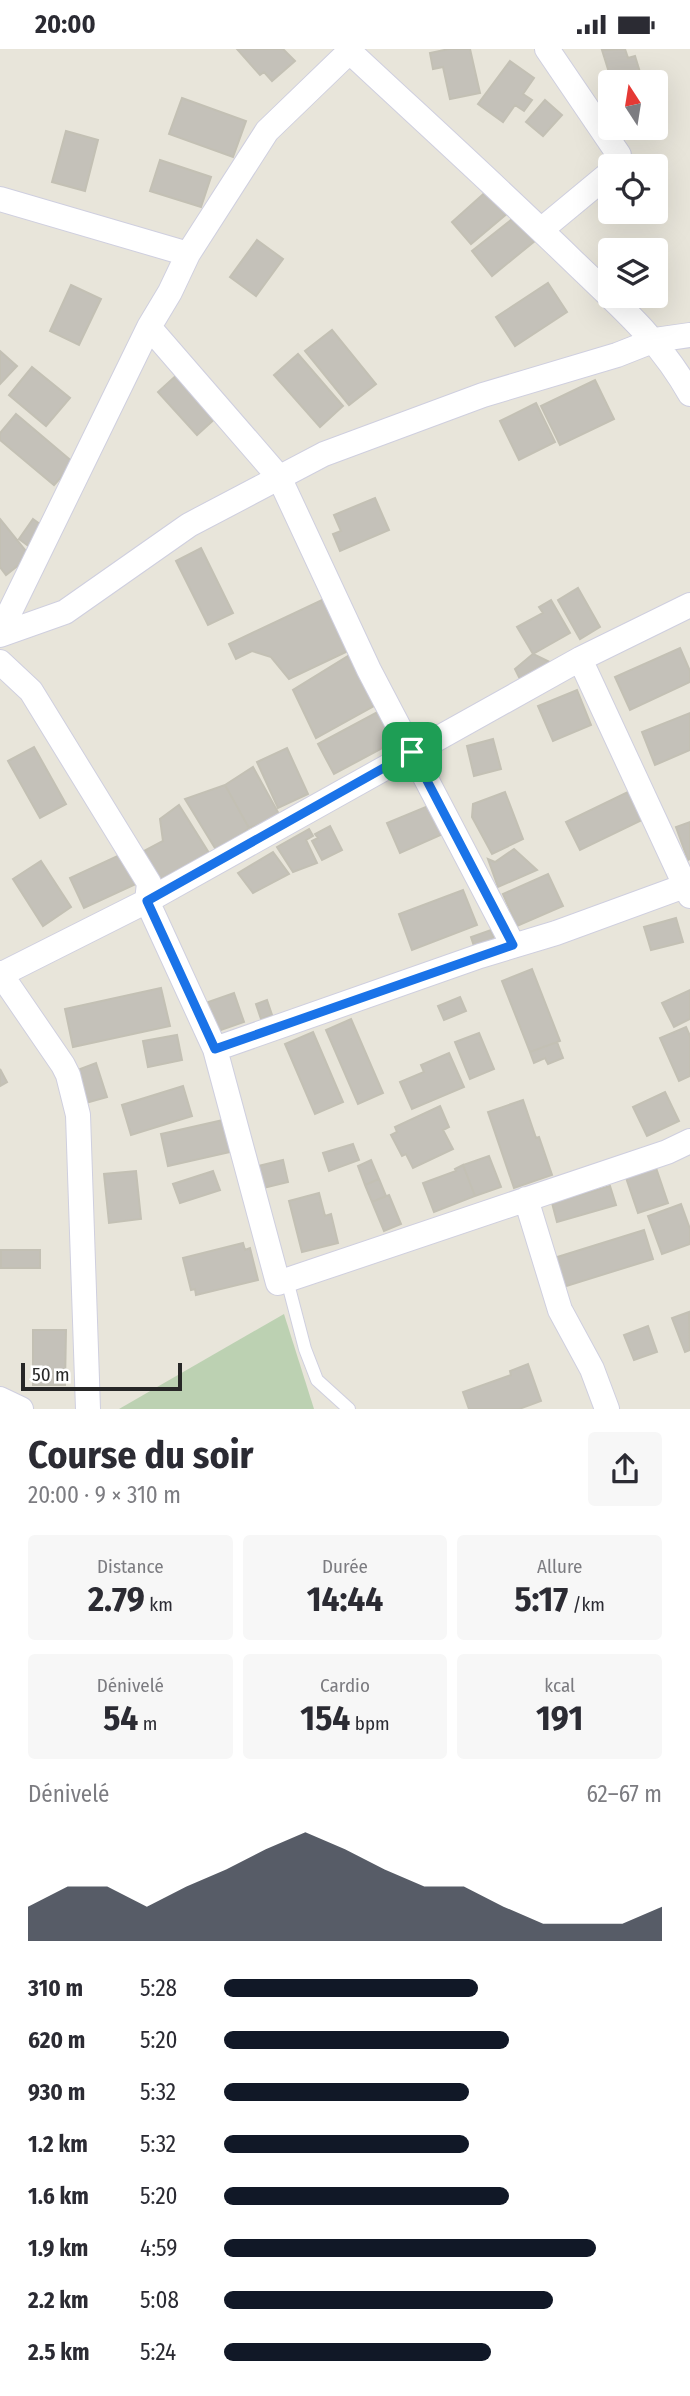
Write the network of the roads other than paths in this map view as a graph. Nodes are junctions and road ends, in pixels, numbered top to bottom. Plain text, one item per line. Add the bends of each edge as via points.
1 (547, 49) edge
2 (351, 50) edge
3 (618, 154) edge
4 (598, 183) edge
5 (0, 199) edge
6 (541, 230) junction
7 (188, 254) junction
8 (149, 327) junction
9 (690, 335) edge
10 (655, 340) junction
11 (690, 394) edge
12 (279, 477) junction
13 (690, 605) edge
14 (0, 634) edge
15 (580, 659) junction
16 (0, 662) edge
17 (412, 752) junction
18 (689, 889) edge
19 (147, 901) junction
20 (513, 945) junction
21 (0, 974) edge
22 (215, 1049) junction
23 (690, 1141) edge
24 (526, 1199) junction
25 (287, 1280) junction
26 (0, 1399) edge
27 (21, 1409) edge
28 (89, 1409) edge
29 (349, 1409) edge
30 (607, 1409) edge

1 - 3 street
2 - 6 street
2 - 7 street via 267,131
4 - 6 street
5 - 7 street
6 - 10 street
7 - 8 street
8 - 12 street
8 - 14 street
9 - 10 street
10 - 11 street
10 - 12 street via 471,400 324,454
12 - 14 street via 189,525 65,612
12 - 17 street
13 - 15 street
15 - 17 street
15 - 18 street
16 - 19 street via 31,691 149,883
17 - 19 street
17 - 20 street
18 - 20 street
19 - 21 street
19 - 22 street
20 - 22 street
21 - 28 street via 63,1065 78,1115
22 - 25 street via 278,1283
23 - 24 street
24 - 25 street
24 - 30 street via 560,1310 592,1369
25 - 29 lane via 317,1380
26 - 27 street

